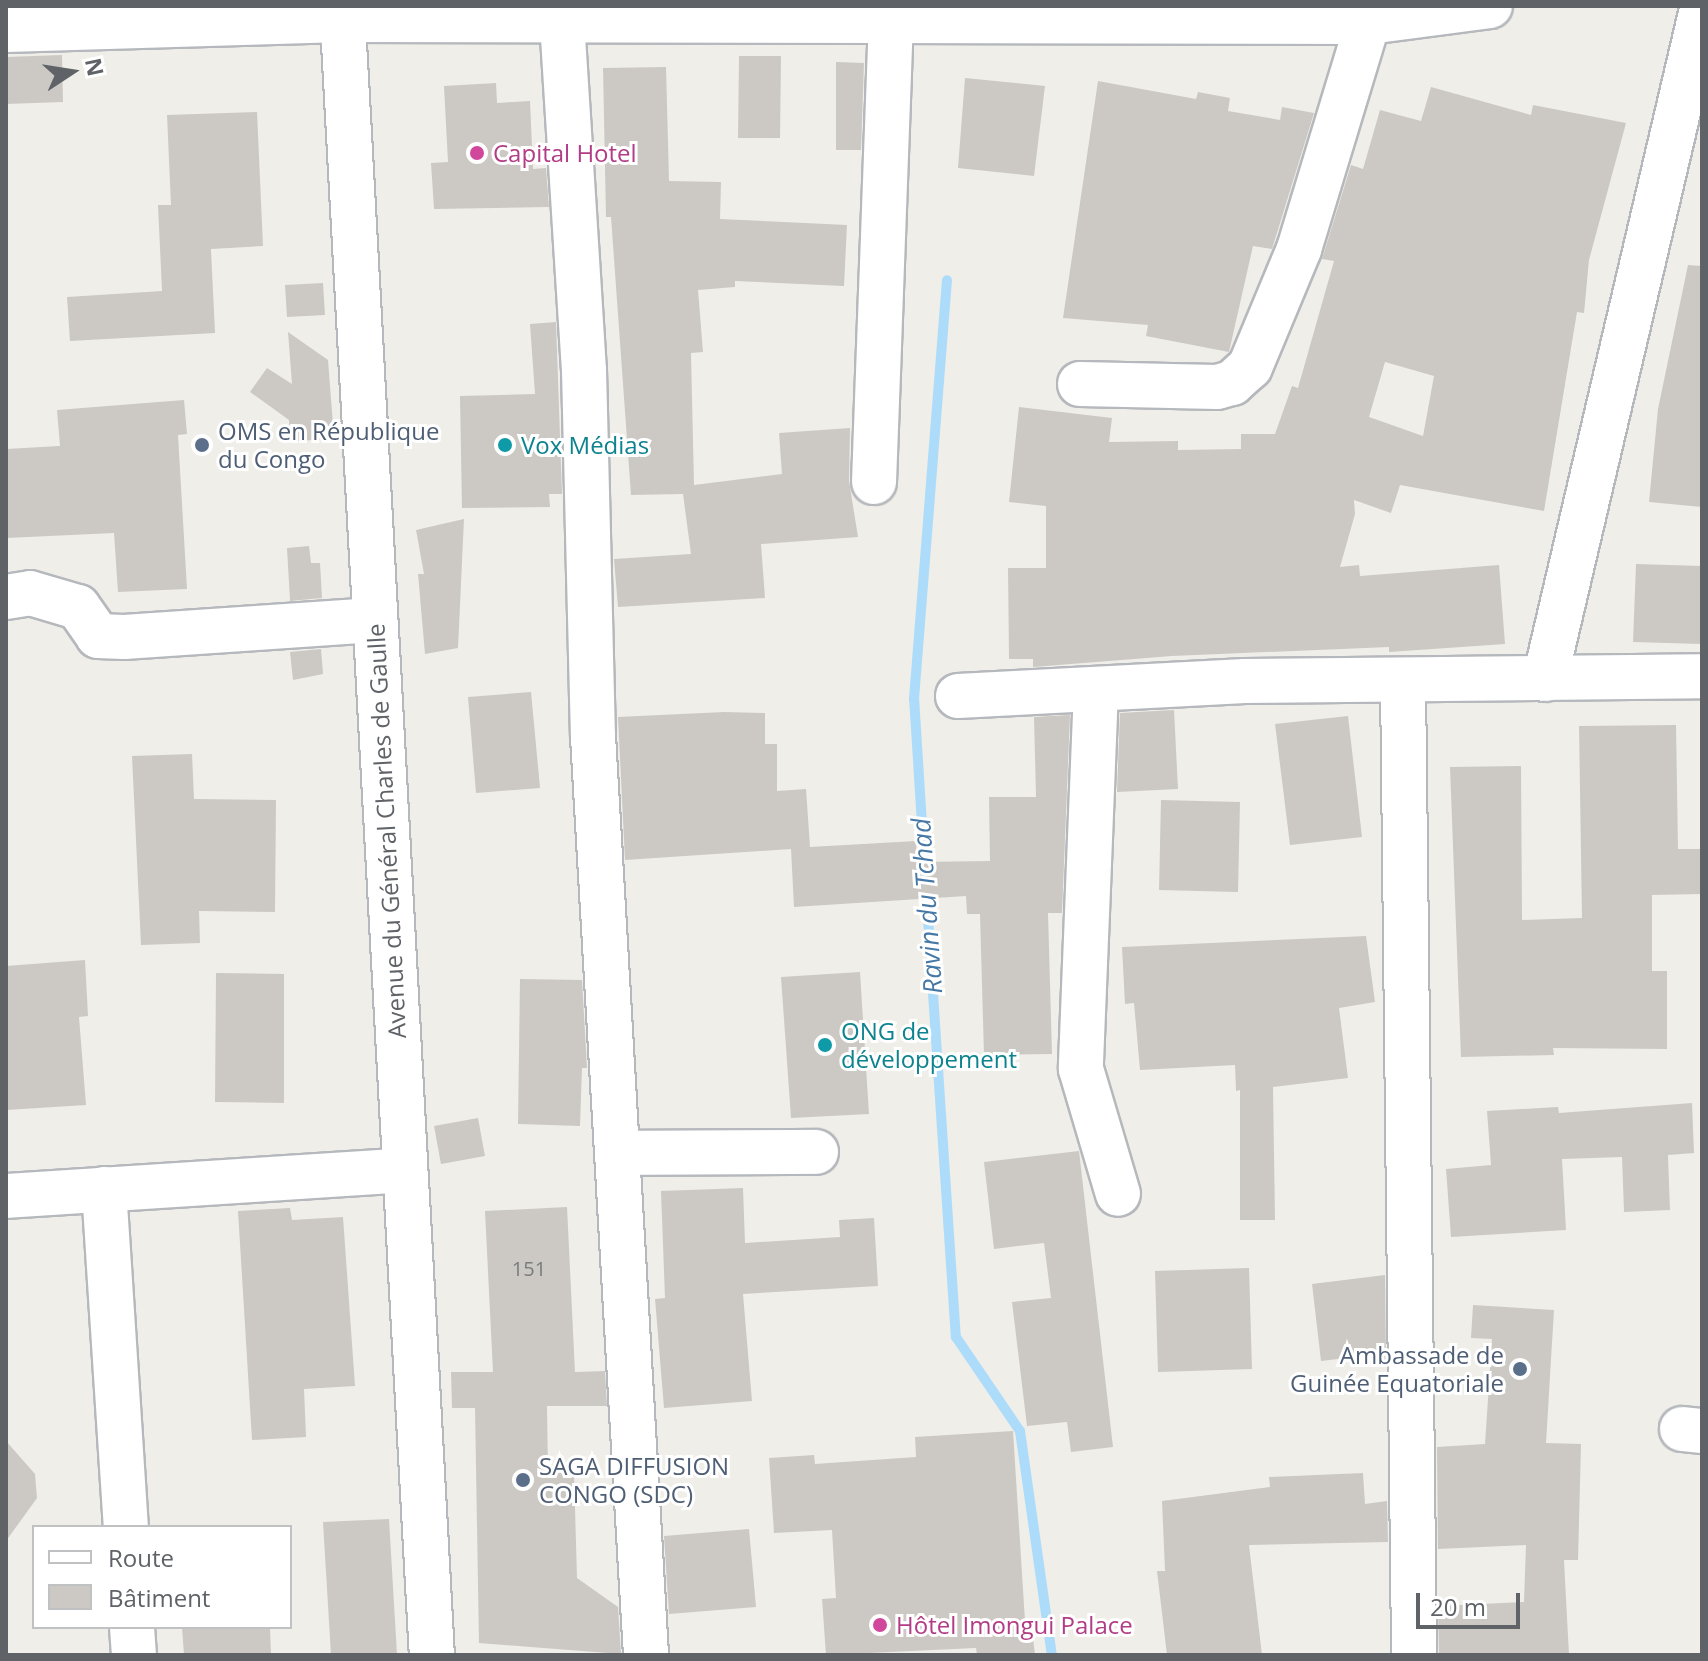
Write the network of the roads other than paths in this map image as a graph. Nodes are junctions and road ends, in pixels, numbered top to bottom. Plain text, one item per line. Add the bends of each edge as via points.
1 (1490, 6) edge
2 (1702, 9) edge
3 (1410, 10) edge
4 (343, 13) edge
5 (562, 21) junction
6 (891, 22) junction
7 (1368, 22) junction
8 (6, 30) edge
9 (1080, 384) dead end
10 (874, 482) dead end
11 (6, 597) edge
12 (374, 620) junction
13 (1702, 676) edge
14 (1545, 679) junction
15 (1403, 680) junction
16 (1096, 689) junction
17 (958, 696) dead end
18 (816, 1152) dead end
19 (618, 1153) junction
20 (404, 1170) junction
21 (104, 1189) junction
22 (1118, 1194) dead end
23 (6, 1196) edge
24 (126, 1525) edge
25 (132, 1629) edge
26 (134, 1655) edge
27 (432, 1655) edge
28 (646, 1655) edge
29 (1414, 1655) edge

1 - 3 street
2 - 14 street
3 - 7 street
4 - 5 street
4 - 8 street
4 - 12 street, Avenue du Général Charles de Gaulle
5 - 6 street
5 - 19 street via 584,370 593,736
6 - 7 street
6 - 10 street
7 - 9 street via 1299,249 1250,367 1232,383 1217,387
11 - 12 street via 30,593 78,607 98,636 111,637
12 - 20 street, Avenue du Général Charles de Gaulle
13 - 14 street
14 - 15 street
15 - 16 street
15 - 29 street
16 - 17 street
16 - 22 street via 1081,1069
18 - 19 street
19 - 28 street
20 - 21 street
20 - 27 street, Avenue du Général Charles de Gaulle
21 - 23 street
21 - 24 street
25 - 26 street

